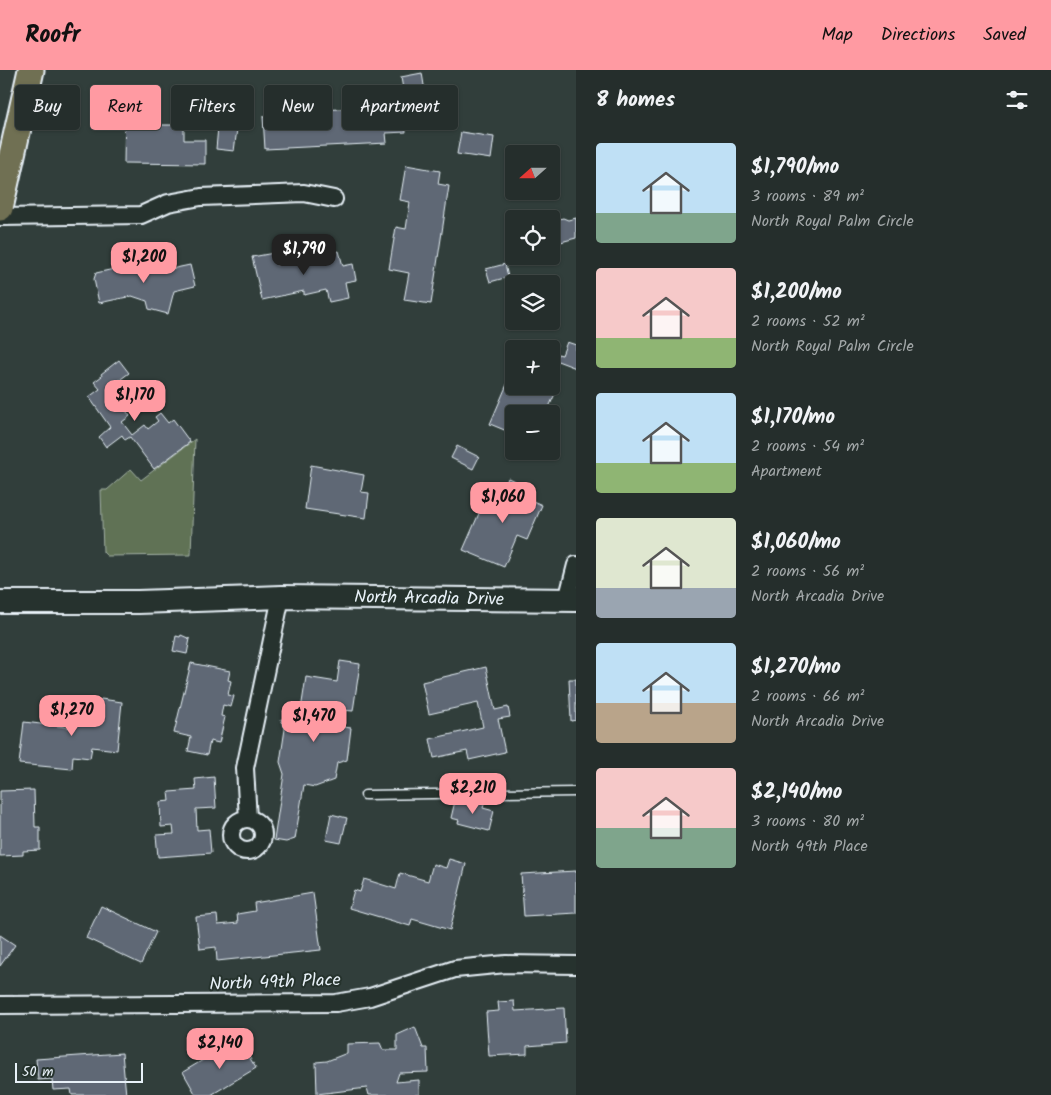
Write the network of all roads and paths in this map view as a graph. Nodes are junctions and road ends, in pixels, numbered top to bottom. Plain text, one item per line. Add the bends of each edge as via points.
1 (31, 70) edge
2 (334, 199) dead end
3 (0, 208) edge
4 (0, 217) edge
5 (576, 565) edge
6 (281, 597) junction
7 (572, 600) edge
8 (0, 602) edge
9 (576, 792) edge
10 (365, 795) dead end
11 (248, 819) dead end
12 (576, 965) edge
13 (0, 1005) edge

1 - 3 main road
2 - 4 street via 304,193 201,197 168,203 142,215
5 - 7 street
6 - 7 street, North Arcadia Drive
6 - 8 street, North Arcadia Drive
6 - 11 street via 245,768
9 - 10 lane
12 - 13 street, North 49th Place via 506,964 455,970 370,997 336,1003

